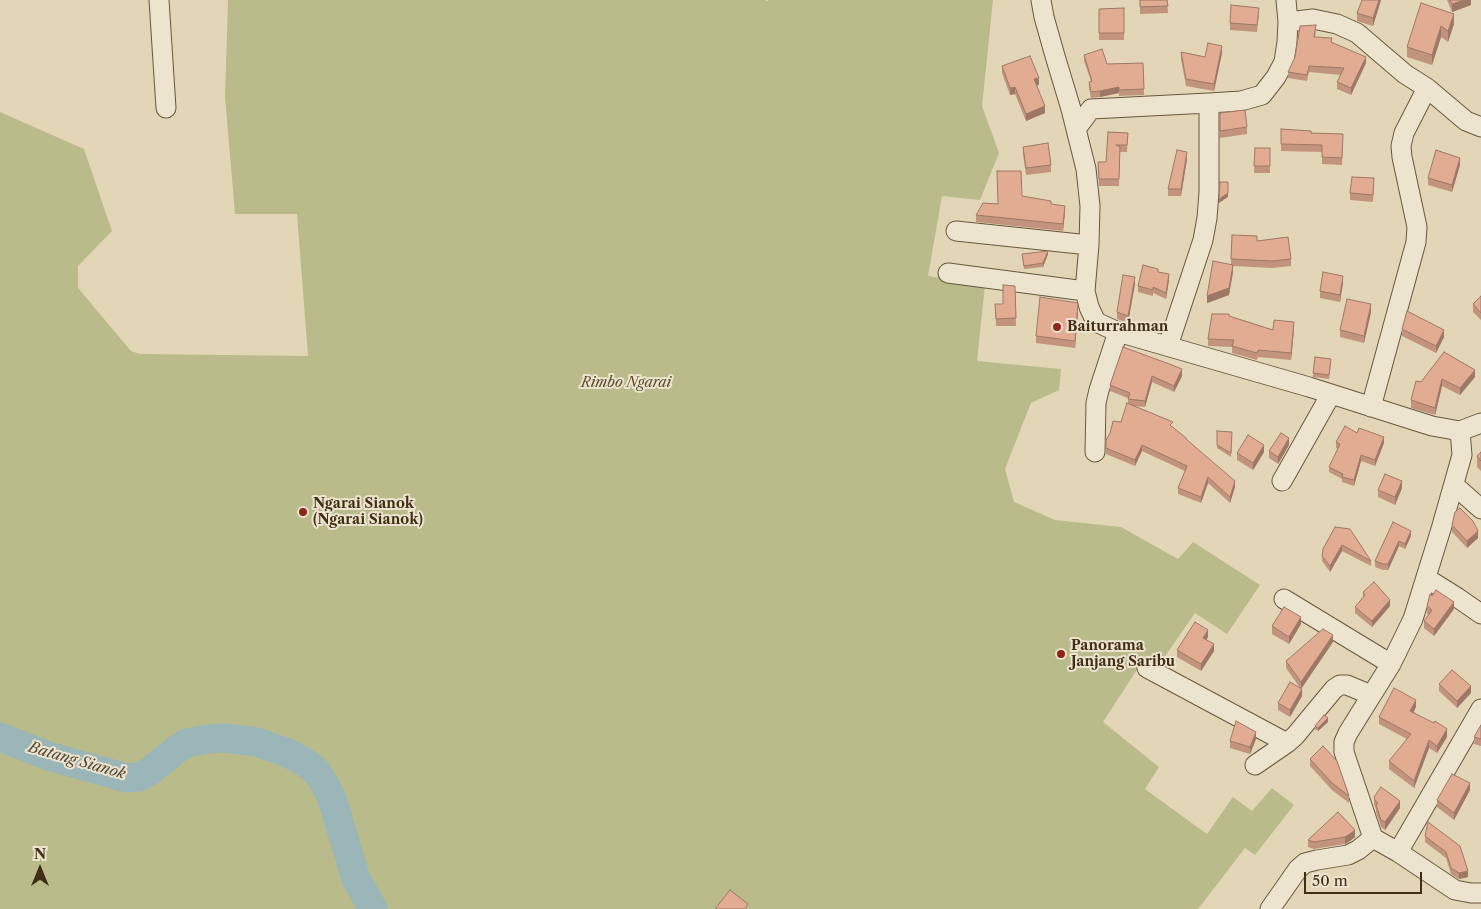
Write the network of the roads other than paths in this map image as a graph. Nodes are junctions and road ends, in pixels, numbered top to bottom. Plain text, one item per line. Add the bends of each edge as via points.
1 (159, 0) edge
2 (1041, 0) edge
3 (1057, 0) edge
4 (1286, 0) edge
5 (1288, 22) junction
6 (1046, 25) junction
7 (1427, 88) junction
8 (1208, 103) junction
9 (166, 108) dead end
10 (1071, 109) junction
11 (1091, 109) junction
12 (1481, 127) edge
13 (1076, 129) junction
14 (956, 231) dead end
15 (1089, 245) junction
16 (948, 273) dead end
17 (1086, 291) junction
18 (1118, 332) junction
19 (1168, 346) junction
20 (1331, 394) junction
21 (1370, 406) junction
22 (1481, 423) edge
23 (1460, 431) junction
24 (1095, 452) dead end
25 (1282, 481) dead end
26 (1454, 485) junction
27 (1481, 508) edge
28 (1426, 578) junction
29 (1284, 599) dead end
30 (1481, 614) edge
31 (1391, 664) junction
32 (1147, 668) dead end
33 (1371, 694) junction
34 (1481, 709) edge
35 (1287, 743) junction
36 (1255, 765) dead end
37 (1373, 838) junction
38 (1398, 852) junction
39 (1481, 893) edge
40 (1270, 909) edge

1 - 9 street
2 - 6 street
3 - 6 street
4 - 5 street
5 - 7 street via 1313,18 1358,33 1405,74
5 - 8 street via 1284,62 1262,95
6 - 10 street
7 - 12 street via 1466,121
7 - 21 street via 1404,133 1401,146 1417,228 1416,242
8 - 11 street
8 - 19 street via 1207,218
10 - 11 street
10 - 13 street
11 - 13 street
13 - 15 street via 1086,169 1090,206
14 - 15 street
15 - 17 street
16 - 17 street
17 - 18 street via 1096,322
18 - 19 street
18 - 24 street via 1096,403
19 - 20 street
20 - 21 street
20 - 25 street
21 - 23 street via 1432,426
22 - 23 street
23 - 26 street via 1462,455
26 - 27 street
26 - 28 street
28 - 30 street
28 - 31 street via 1413,619
29 - 31 street
31 - 33 street
32 - 35 street
33 - 35 street via 1347,685 1334,689
33 - 37 street via 1344,742 1344,752
34 - 38 street
35 - 36 street
37 - 38 street
37 - 40 street via 1348,855 1305,863
38 - 39 street via 1455,890

